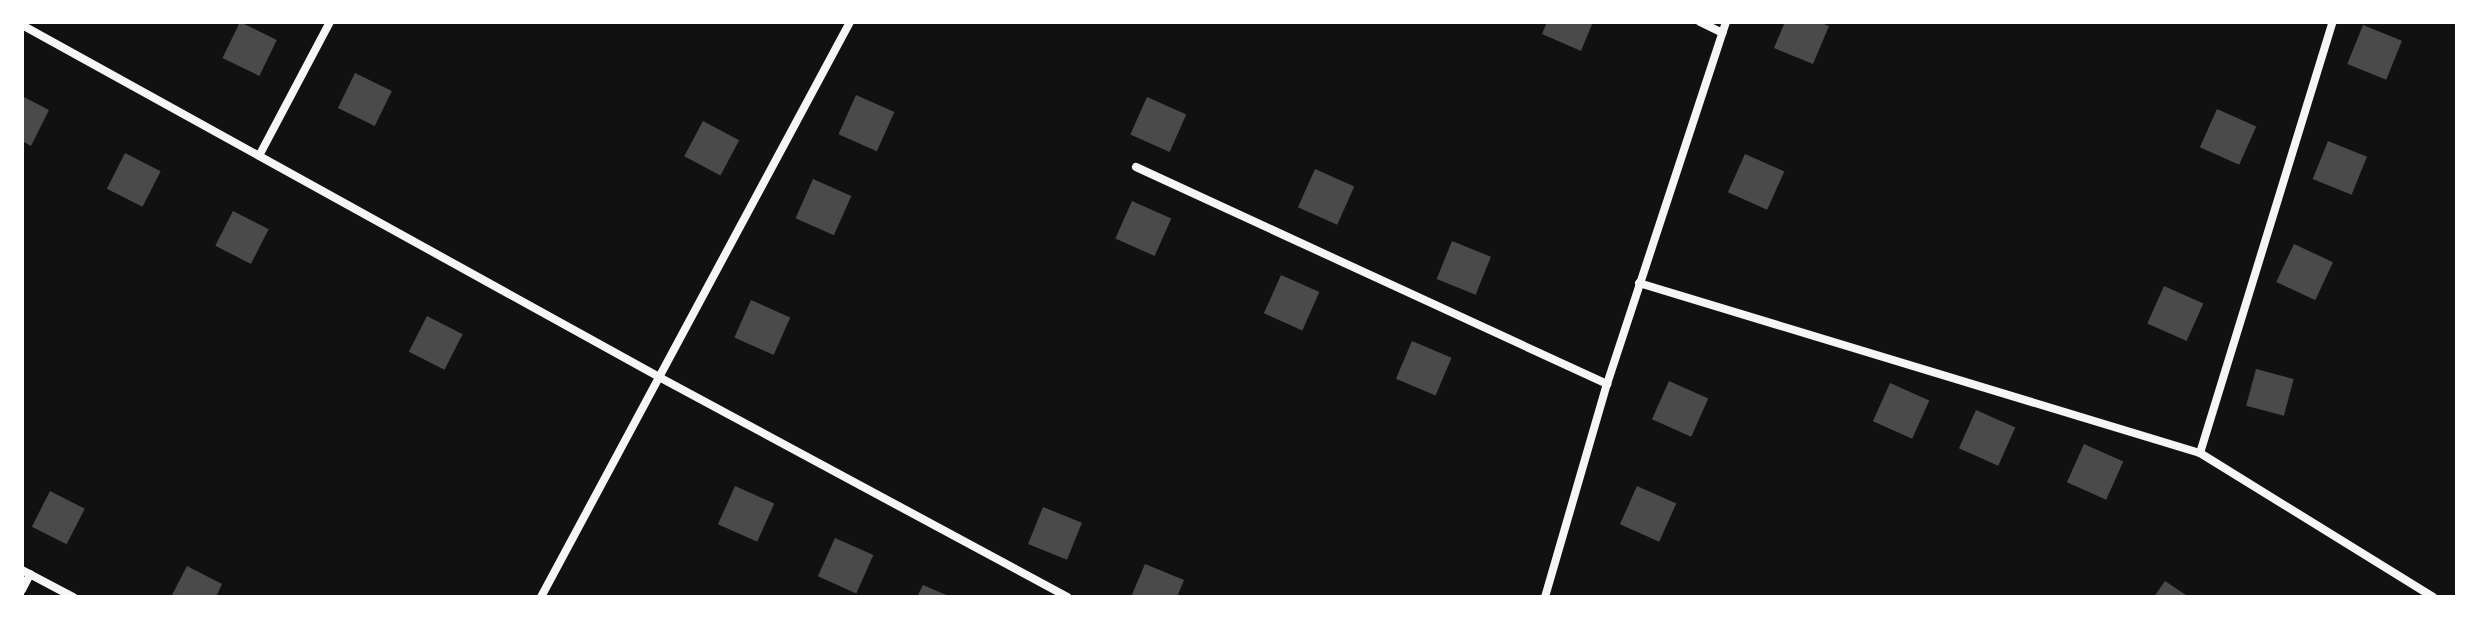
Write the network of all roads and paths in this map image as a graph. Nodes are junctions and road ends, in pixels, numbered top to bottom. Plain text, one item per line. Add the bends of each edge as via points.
1 (330, 22) edge
2 (850, 22) edge
3 (1700, 22) edge
4 (1726, 22) edge
5 (2333, 22) edge
6 (22, 25) edge
7 (1723, 33) junction
8 (260, 154) junction
9 (1136, 167) dead end
10 (1639, 283) junction
11 (659, 377) junction
12 (1607, 384) junction
13 (2200, 453) junction
14 (26, 572) edge
15 (22, 590) edge
16 (73, 597) edge
17 (541, 597) edge
18 (1068, 597) edge
19 (1545, 597) edge
20 (2433, 597) edge

1 - 8 street
2 - 11 street
3 - 7 street
4 - 7 street
5 - 13 street
6 - 8 street
7 - 10 street
8 - 11 street
9 - 12 street
10 - 12 street
10 - 13 street
11 - 17 street
11 - 18 street
12 - 19 street
13 - 20 street
14 - 15 street
14 - 16 street

